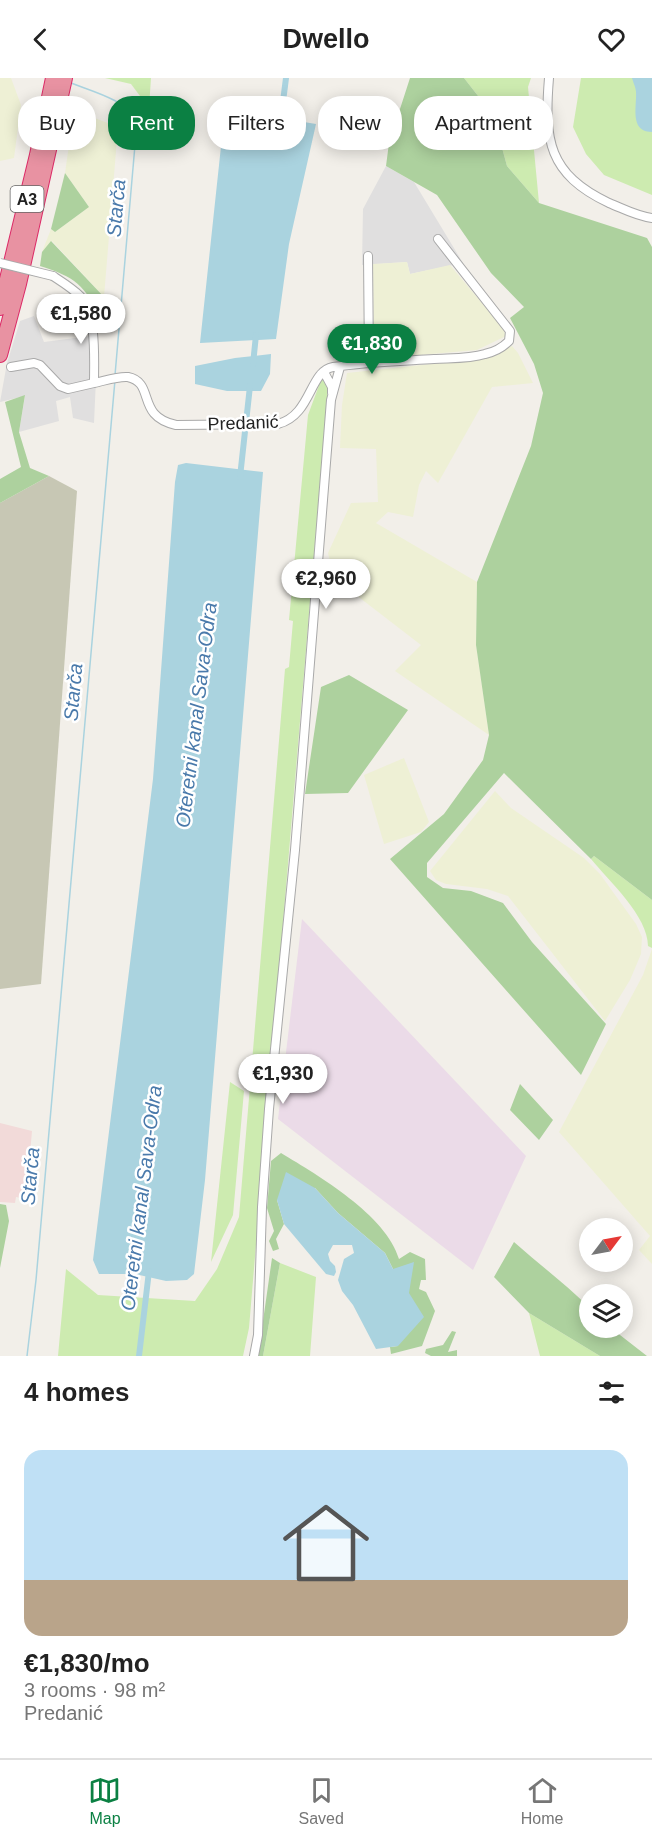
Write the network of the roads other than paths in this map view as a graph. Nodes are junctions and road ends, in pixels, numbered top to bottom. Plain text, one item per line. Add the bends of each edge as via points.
1 (549, 78) edge
2 (58, 83) edge
3 (652, 218) edge
4 (438, 239) dead end
5 (368, 256) dead end
6 (0, 263) edge
7 (0, 308) edge
8 (0, 355) edge
9 (369, 362) junction
10 (11, 367) dead end
11 (340, 367) junction
12 (321, 374) junction
13 (94, 383) junction
14 (331, 400) junction
15 (254, 1356) edge

1 - 3 street via 550,143 566,172 578,186 595,196 638,216
2 - 7 highway, A3
2 - 8 highway, A3 via 19,284
4 - 9 street via 510,331 509,341 474,357
5 - 9 street
6 - 13 street, bridge via 52,276 82,297 93,335
9 - 11 street
10 - 13 street, Predanić via 40,365 68,389
11 - 12 street
11 - 14 street
12 - 13 street, Predanić via 309,398 290,421 265,424 162,422 149,407 141,384 126,377
12 - 14 street via 327,376 332,387
14 - 15 street via 295,850 269,1109

